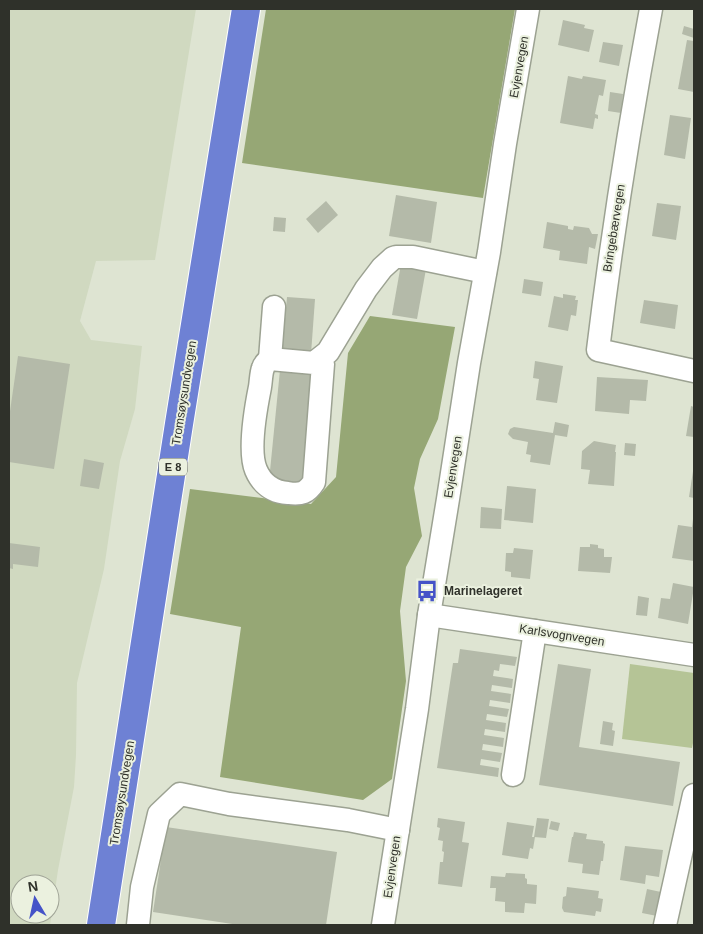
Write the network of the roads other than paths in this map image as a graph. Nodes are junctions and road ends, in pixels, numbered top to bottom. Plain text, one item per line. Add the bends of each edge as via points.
1 (246, 9) edge
2 (528, 9) edge
3 (651, 9) edge
4 (485, 272) junction
5 (274, 306) dead end
6 (270, 359) junction
7 (314, 363) junction
8 (694, 371) edge
9 (429, 615) junction
10 (536, 631) junction
11 (694, 655) edge
12 (513, 775) dead end
13 (694, 795) edge
14 (398, 830) junction
15 (101, 925) edge
16 (138, 925) edge
17 (384, 925) edge
18 (665, 925) edge

1 - 15 highway, Tromsøysundvegen / E 8
2 - 4 street, Evjenvegen
3 - 8 street, Bringebærvegen via 619,194 597,352
4 - 7 street via 396,256 366,289 328,352
4 - 9 street, Evjenvegen
5 - 6 street
6 - 7 street
6 - 7 street via 263,366 252,453 256,469 268,487 289,494 302,493 314,482 323,364
9 - 10 street, Karlsvognvegen
9 - 14 street, Evjenvegen
10 - 11 street, Karlsvognvegen
10 - 12 street
13 - 18 street
14 - 16 street via 180,794 159,814 142,887
14 - 17 street, Evjenvegen

